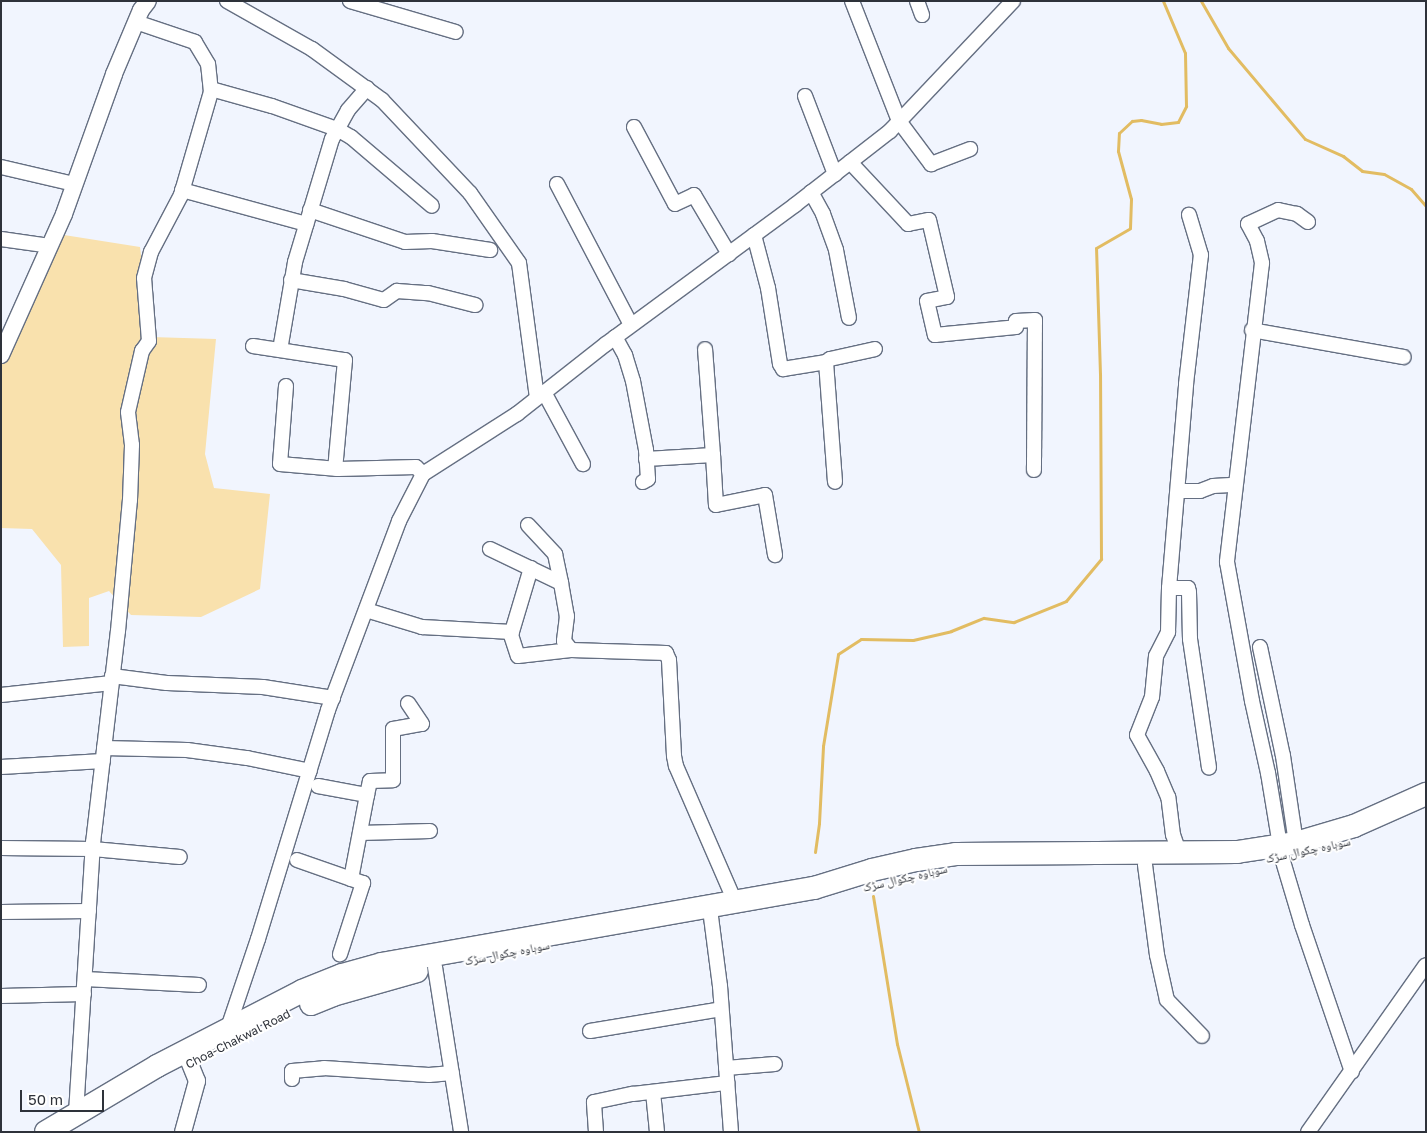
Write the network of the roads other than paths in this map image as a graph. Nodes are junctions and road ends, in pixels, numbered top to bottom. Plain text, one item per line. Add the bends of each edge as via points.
1 (148, 1) edge
2 (227, 1) edge
3 (350, 1) edge
4 (852, 1) edge
5 (917, 1) edge
6 (1009, 4) edge
7 (922, 15) dead end
8 (136, 22) junction
9 (456, 32) dead end
10 (211, 88) junction
11 (367, 88) junction
12 (805, 96) dead end
13 (899, 122) junction
14 (634, 127) dead end
15 (337, 129) junction
16 (970, 149) dead end
17 (850, 162) junction
18 (1, 167) edge
19 (835, 174) junction
20 (74, 184) junction
21 (557, 184) dead end
22 (182, 190) junction
23 (812, 192) junction
24 (432, 206) dead end
25 (310, 210) junction
26 (1190, 216) dead end
27 (1308, 222) dead end
28 (306, 224) junction
29 (754, 235) junction
30 (1, 239) edge
31 (50, 246) junction
32 (490, 250) dead end
33 (729, 254) junction
34 (291, 280) junction
35 (475, 306) dead end
36 (849, 318) dead end
37 (631, 325) junction
38 (1252, 330) junction
39 (615, 337) junction
40 (253, 346) dead end
41 (705, 348) dead end
42 (875, 349) dead end
43 (280, 350) junction
44 (1, 354) edge
45 (1404, 356) dead end
46 (826, 362) junction
47 (286, 386) dead end
48 (540, 395) junction
49 (714, 455) junction
50 (646, 458) junction
51 (583, 464) dead end
52 (335, 469) junction
53 (1034, 470) dead end
54 (423, 474) junction
55 (643, 482) dead end
56 (835, 482) dead end
57 (1235, 485) junction
58 (1178, 491) junction
59 (528, 525) dead end
60 (490, 549) dead end
61 (776, 555) dead end
62 (530, 568) junction
63 (560, 583) junction
64 (1169, 588) junction
65 (366, 610) junction
66 (512, 632) junction
67 (1260, 647) dead end
68 (571, 650) junction
69 (111, 679) junction
70 (1, 695) edge
71 (333, 698) junction
72 (408, 703) dead end
73 (104, 755) junction
74 (1, 767) edge
75 (1209, 768) dead end
76 (310, 771) junction
77 (318, 786) dead end
78 (1426, 794) edge
79 (367, 795) junction
80 (1426, 811) edge
81 (430, 830) dead end
82 (360, 833) junction
83 (1, 848) edge
84 (93, 849) junction
85 (1286, 849) junction
86 (1179, 852) junction
87 (180, 857) dead end
88 (297, 860) dead end
89 (1145, 865) junction
90 (352, 879) junction
91 (735, 902) junction
92 (89, 911) junction
93 (1, 912) edge
94 (711, 917) junction
95 (340, 954) dead end
96 (1426, 966) edge
97 (424, 969) junction
98 (84, 979) junction
99 (198, 985) dead end
100 (84, 994) junction
101 (1, 996) edge
102 (722, 1009) junction
103 (228, 1028) junction
104 (590, 1032) dead end
105 (1202, 1036) dead end
106 (188, 1057) junction
107 (775, 1064) dead end
108 (726, 1068) junction
109 (1352, 1072) junction
110 (452, 1073) junction
111 (292, 1079) dead end
112 (727, 1083) junction
113 (653, 1092) junction
114 (74, 1122) edge
115 (46, 1132) edge
116 (183, 1132) edge
117 (461, 1132) edge
118 (596, 1132) edge
119 (657, 1132) edge
120 (731, 1132) edge
121 (1308, 1132) edge

1 - 8 street
2 - 11 street via 312,49
3 - 9 street
4 - 13 street
5 - 7 street
6 - 13 street
8 - 10 street via 195,42 208,64
8 - 20 street
10 - 15 street
10 - 22 street
11 - 15 street
11 - 48 street via 470,193 519,264
12 - 19 street
13 - 16 street via 931,164
13 - 17 street
14 - 33 street via 675,204 694,194
15 - 24 street via 351,137
15 - 25 street
17 - 19 street
17 - 53 street via 908,224 929,220 947,297 927,301 934,335 1016,327 1016,321 1035,320
18 - 20 street
19 - 23 street
20 - 31 street
21 - 37 street
22 - 28 street
22 - 69 street via 151,252 144,278 149,341 142,351 128,412 132,445 130,500
23 - 29 street
23 - 36 street via 836,250
25 - 28 street
25 - 32 street via 405,242 432,241
26 - 58 street via 1200,255
27 - 38 street via 1297,214 1278,210 1248,224 1262,263
28 - 34 street
29 - 33 street
29 - 46 street via 768,288 780,364 783,369
30 - 31 street
31 - 44 street
33 - 37 street
34 - 35 street via 384,300 397,291 428,293
34 - 43 street
37 - 39 street
38 - 45 street
38 - 57 street
39 - 48 street
39 - 50 street via 634,381
40 - 43 street
41 - 49 street
42 - 46 street
43 - 52 street via 345,360
46 - 56 street
47 - 52 street via 280,464
48 - 51 street
48 - 54 street via 517,414
49 - 50 street
49 - 61 street via 716,504 766,495
50 - 55 street via 648,479
52 - 54 street via 416,467
54 - 65 street via 399,521
57 - 58 street
57 - 85 street via 1227,562 1252,701
58 - 64 street
59 - 63 street via 555,554
60 - 62 street
62 - 63 street
62 - 66 street
63 - 68 street via 567,616 564,641
64 - 75 street via 1188,588 1189,592 1190,640
64 - 86 street via 1168,632 1156,656 1152,697 1137,735 1168,797 1173,835
65 - 66 street via 422,627
65 - 71 street
66 - 68 street via 518,656
67 - 85 street via 1283,756
68 - 91 street via 666,653 676,766
69 - 70 street
69 - 71 street via 263,687
69 - 73 street
71 - 76 street
72 - 79 street via 422,724 393,729 393,780 370,781
73 - 74 street
73 - 76 street via 187,750
73 - 84 street
76 - 103 street
77 - 79 street
78 - 85 highway via 1354,826
79 - 82 street
80 - 85 highway, سوہاوہ چکوال سڑک via 1359,839
81 - 82 street
82 - 90 street
83 - 84 street
84 - 87 street
84 - 92 street
85 - 86 highway
85 - 89 highway, سوہاوہ چکوال سڑک via 1242,862
85 - 109 street via 1302,925
86 - 91 highway via 956,854 881,868 814,888
88 - 90 street
89 - 94 highway, سوہاوہ چکوال سڑک via 952,868 819,899
89 - 105 street via 1167,1000
90 - 95 street via 363,883
91 - 103 highway via 382,964 302,991
92 - 93 street
92 - 98 street
94 - 97 highway, سوہاوہ چکوال سڑک
94 - 102 street
96 - 109 street
97 - 106 highway, Choa-Chakwal Road via 333,995
97 - 110 street
98 - 99 street
98 - 100 street
100 - 101 street
100 - 114 street
102 - 104 street
102 - 108 street
103 - 106 highway
106 - 114 highway
106 - 116 street via 197,1080
107 - 108 street
108 - 112 street
109 - 121 street
110 - 111 street via 429,1075 324,1068 292,1071
110 - 117 street
112 - 113 street
112 - 120 street
113 - 118 street via 594,1102
113 - 119 street
114 - 115 highway

